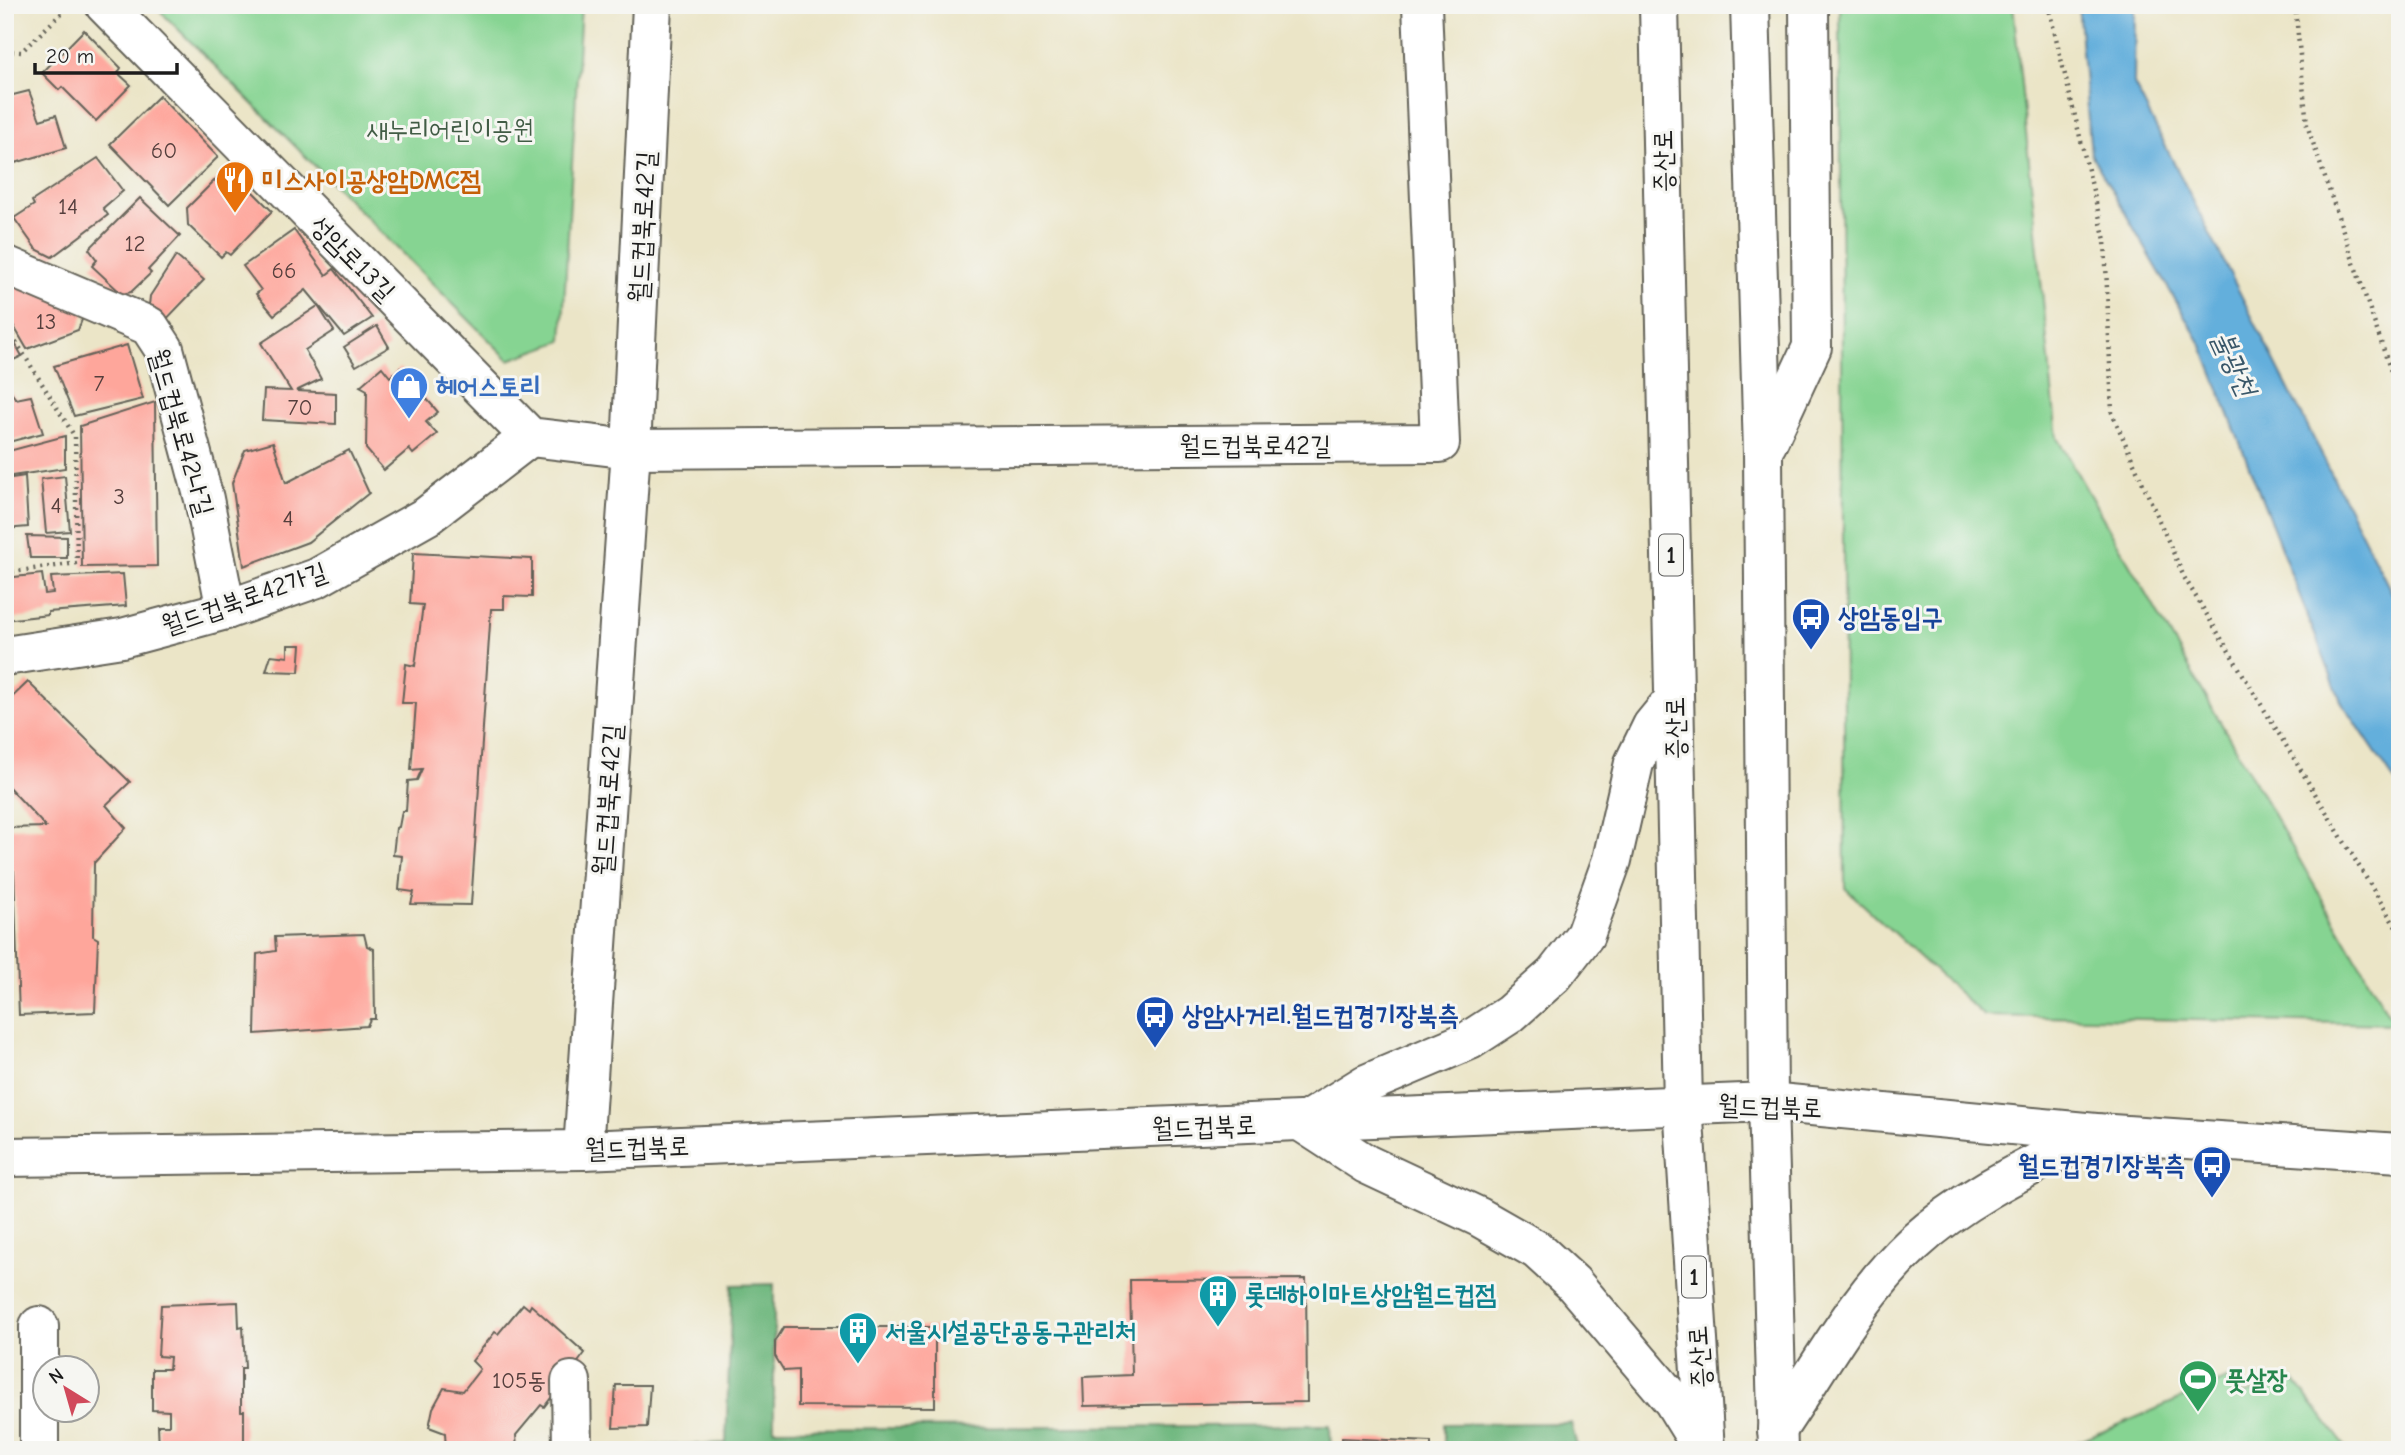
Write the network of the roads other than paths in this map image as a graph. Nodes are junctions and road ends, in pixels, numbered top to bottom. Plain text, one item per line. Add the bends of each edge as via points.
1 (105, 5) edge
2 (652, 5) edge
3 (1422, 5) edge
4 (1659, 5) edge
5 (1750, 5) edge
6 (1809, 5) edge
7 (5, 265) edge
8 (530, 437) junction
9 (631, 449) junction
10 (1763, 453) junction
11 (226, 610) junction
12 (5, 656) edge
13 (1674, 699) junction
14 (1768, 1102) junction
15 (1683, 1104) junction
16 (1303, 1123) junction
17 (2096, 1133) junction
18 (583, 1150) junction
19 (2400, 1153) edge
20 (5, 1157) edge
21 (39, 1326) dead end
22 (570, 1381) dead end
23 (1778, 1440) edge
24 (39, 1450) edge
25 (572, 1450) edge
26 (1704, 1450) edge

1 - 8 main road, 성암로13길
2 - 9 main road, 월드컵북로42길
3 - 9 main road, 월드컵북로42길 via 1440,443
4 - 13 main road, 증산로 / 1
5 - 10 main road
6 - 10 main road via 1812,347
7 - 11 main road, 월드컵북로42나길 via 149,326 164,349 204,499
8 - 9 main road
8 - 11 main road, 월드컵북로42가길 via 427,516 317,578
9 - 18 main road, 월드컵북로42길
10 - 14 main road
11 - 12 main road, 월드컵북로42가길 via 122,638
13 - 15 main road, 증산로 / 1
13 - 16 main road via 1652,726 1634,763 1612,860 1585,934 1554,975 1510,1014 1470,1040 1366,1084
14 - 15 main road, 월드컵북로
14 - 17 main road, 월드컵북로
14 - 23 main road
15 - 16 main road, 월드컵북로
15 - 26 main road, 증산로 / 1
16 - 18 main road, 월드컵북로
16 - 26 main road via 1366,1164 1537,1250 1573,1283 1673,1401
17 - 19 main road, 월드컵북로
17 - 23 main road via 1981,1192 1913,1243 1866,1296
18 - 20 main road, 월드컵북로
21 - 24 main road
22 - 25 main road

